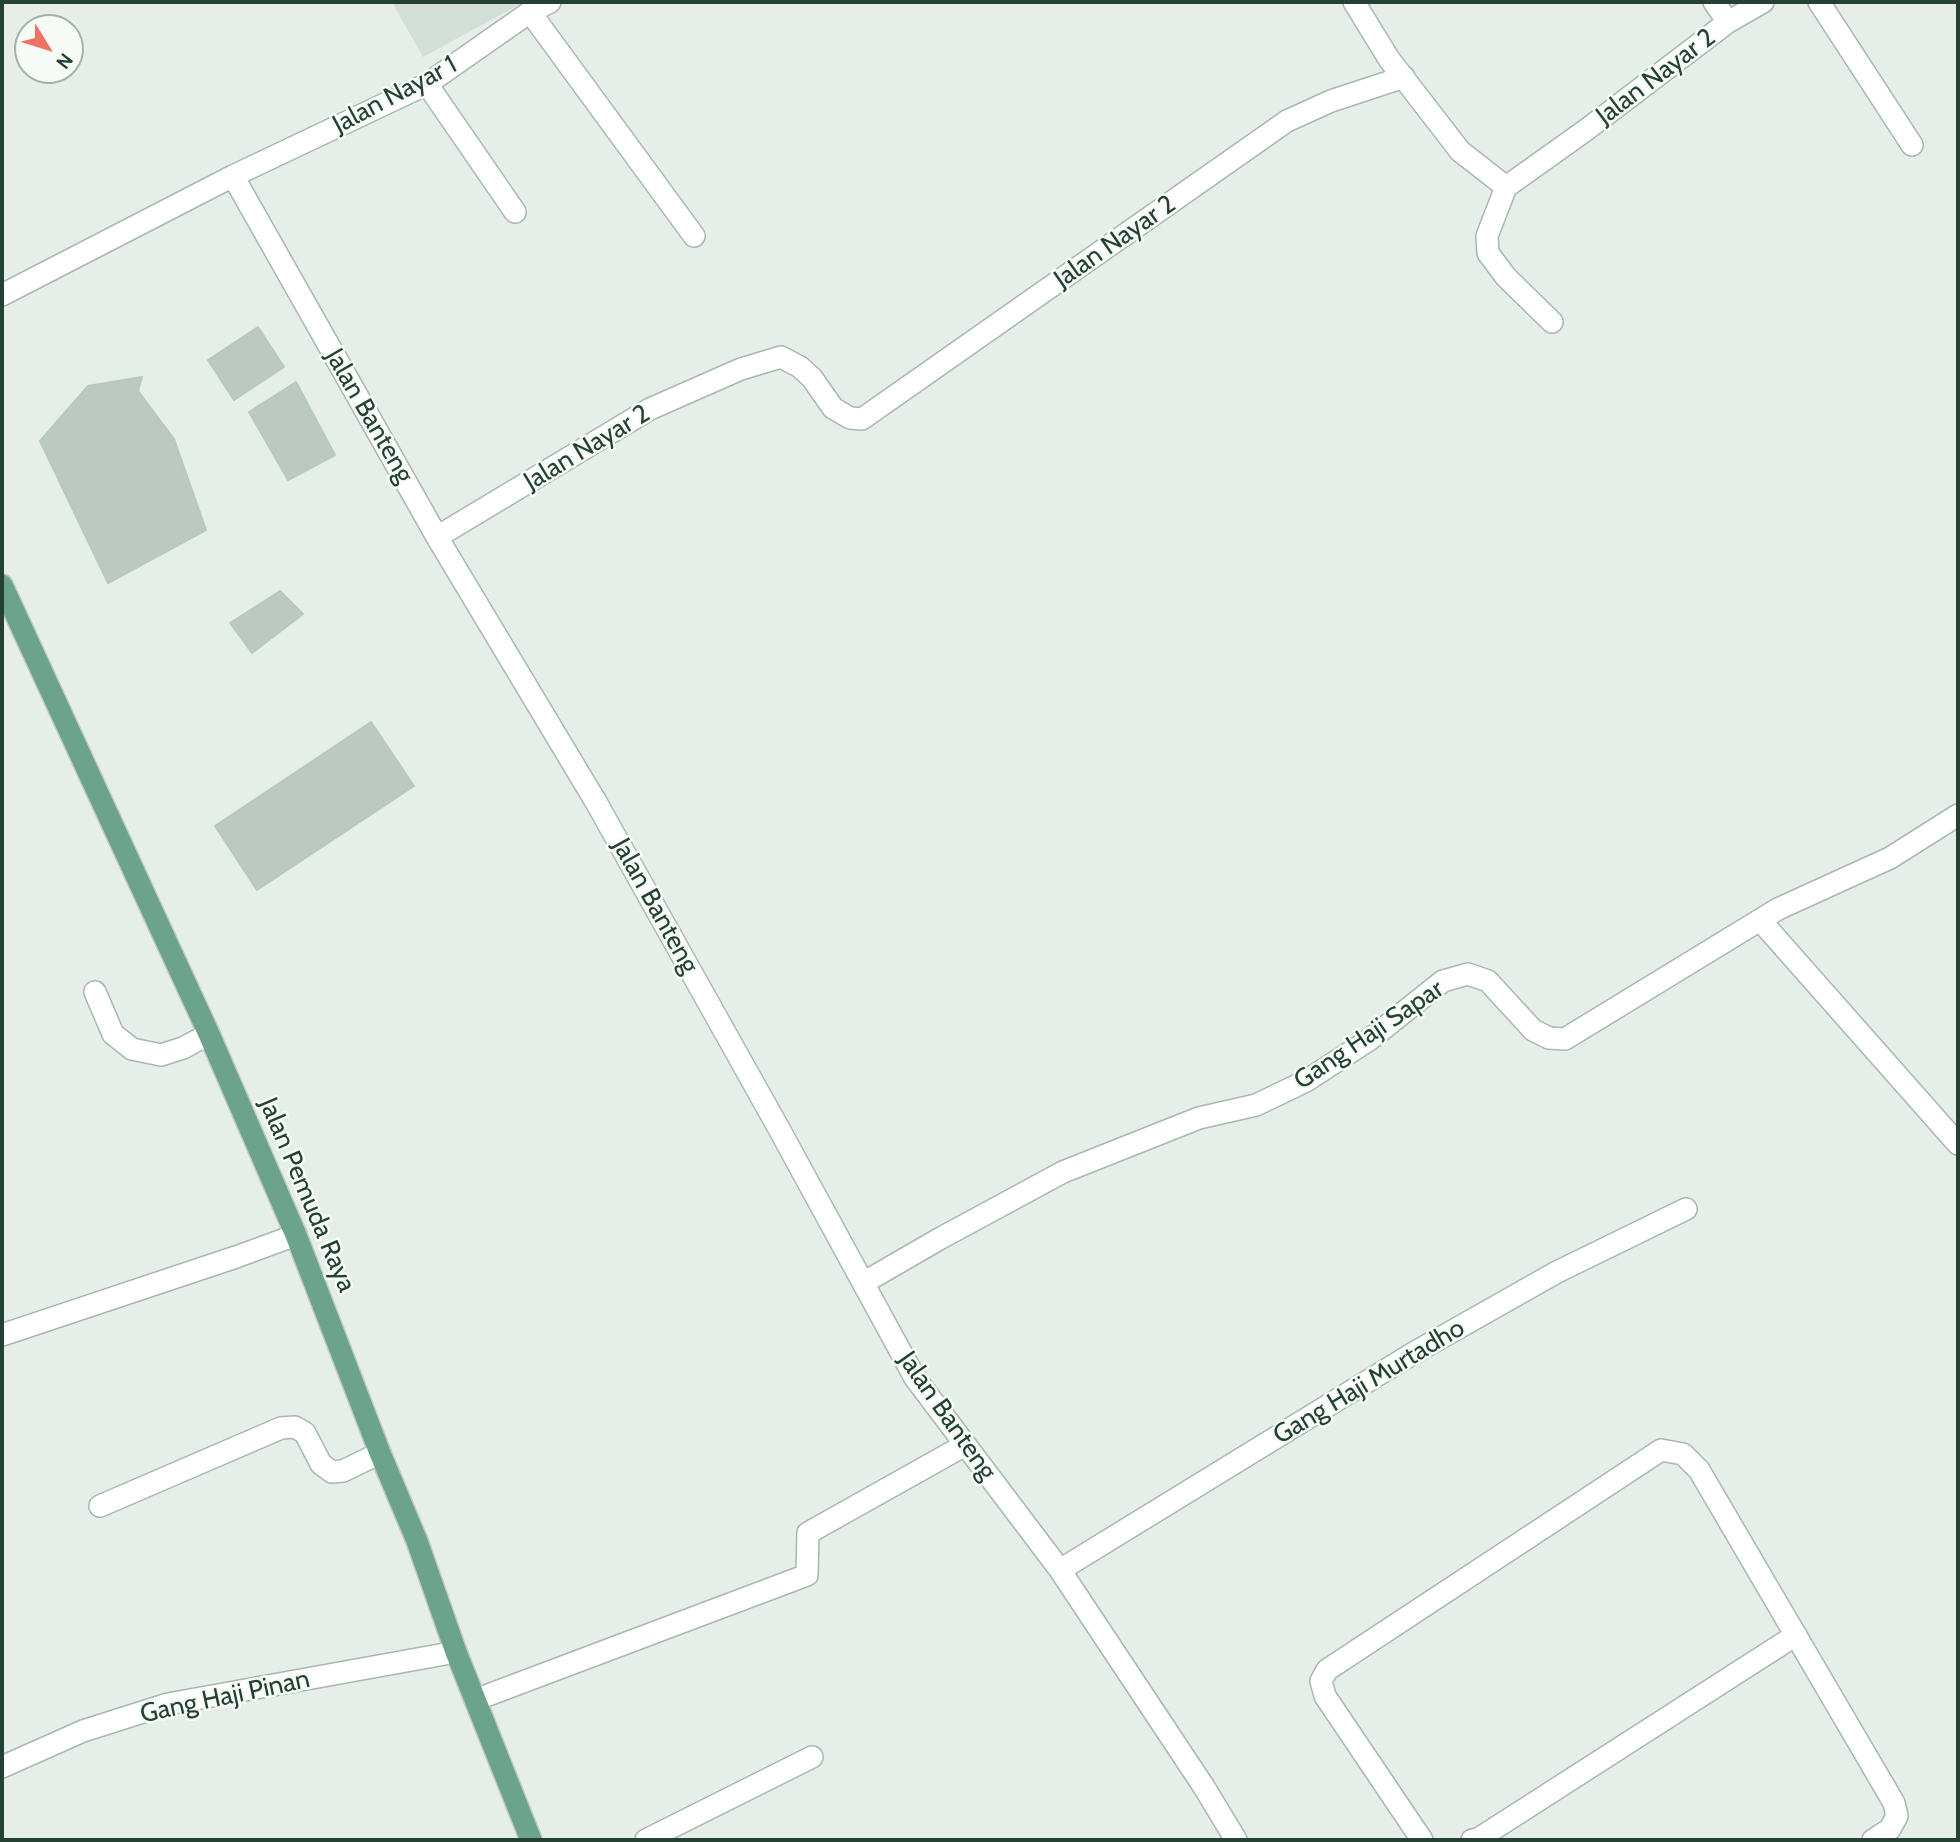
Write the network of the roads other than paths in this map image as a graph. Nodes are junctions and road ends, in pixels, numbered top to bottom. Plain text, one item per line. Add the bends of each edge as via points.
1 (550, 2) edge
2 (1354, 2) edge
3 (1714, 2) edge
4 (1763, 2) edge
5 (1819, 2) edge
6 (530, 12) junction
7 (1728, 22) junction
8 (1404, 77) junction
9 (426, 84) junction
10 (1912, 145) dead end
11 (233, 176) junction
12 (1506, 187) junction
13 (515, 212) dead end
14 (694, 236) dead end
15 (2, 295) edge
16 (1552, 322) dead end
17 (437, 537) junction
18 (2, 585) edge
19 (8, 613) edge
20 (1958, 815) edge
21 (1760, 920) junction
22 (95, 992) dead end
23 (209, 1034) junction
24 (1958, 1144) edge
25 (1686, 1209) dead end
26 (296, 1235) junction
27 (863, 1283) junction
28 (2, 1335) edge
29 (965, 1445) junction
30 (380, 1453) junction
31 (100, 1506) dead end
32 (1060, 1570) junction
33 (1796, 1635) junction
34 (456, 1652) junction
35 (475, 1699) junction
36 (812, 1757) dead end
37 (2, 1767) edge
38 (531, 1840) edge
39 (646, 1840) edge
40 (1236, 1840) edge
41 (1422, 1840) edge
42 (1476, 1840) edge
43 (1873, 1840) edge

1 - 6 street, Jalan Nayar 1
2 - 8 street
3 - 7 street
4 - 7 street, Jalan Nayar 2
5 - 10 street
6 - 9 street, Jalan Nayar 1
6 - 14 street
7 - 12 street, Jalan Nayar 2
8 - 12 street via 1460,151
8 - 17 street, Jalan Nayar 2 via 1287,121 862,419 833,408 812,378 781,357 741,369 650,409
9 - 11 street, Jalan Nayar 1
9 - 13 street
11 - 15 street
11 - 17 street, Jalan Banteng
12 - 16 street via 1487,236 1488,253
17 - 27 street, Jalan Banteng via 596,802
18 - 19 main road, Jalan Pemuda Raya
19 - 23 main road, Jalan Pemuda Raya
20 - 21 street, Gang Haji Sapar via 1890,858
21 - 24 street
21 - 27 street, Gang Haji Sapar via 1565,1039 1533,1030 1488,981 1468,974 1443,981 1370,1040 1306,1081 1256,1105 1199,1118 1063,1172
22 - 23 street via 113,1034 132,1049 161,1055
23 - 26 main road, Jalan Pemuda Raya
25 - 32 street, Gang Haji Murtadho via 1557,1272 1424,1348
26 - 28 street
26 - 30 main road, Jalan Pemuda Raya
27 - 29 street, Jalan Banteng via 915,1378
29 - 32 street, Jalan Banteng
29 - 35 street via 808,1533 807,1575
30 - 31 street via 332,1472 321,1464 305,1433 295,1427 281,1428
30 - 34 main road, Jalan Pemuda Raya
32 - 40 street, Jalan Banteng
33 - 41 street via 1699,1470 1684,1454 1661,1450 1327,1670 1321,1681 1325,1696
33 - 42 street
33 - 43 street via 1894,1804 1897,1816 1890,1829
34 - 35 main road, Jalan Pemuda Raya
34 - 37 street, Gang Haji Pinan via 168,1704 83,1731
35 - 38 main road, Jalan Pemuda Raya
36 - 39 street

